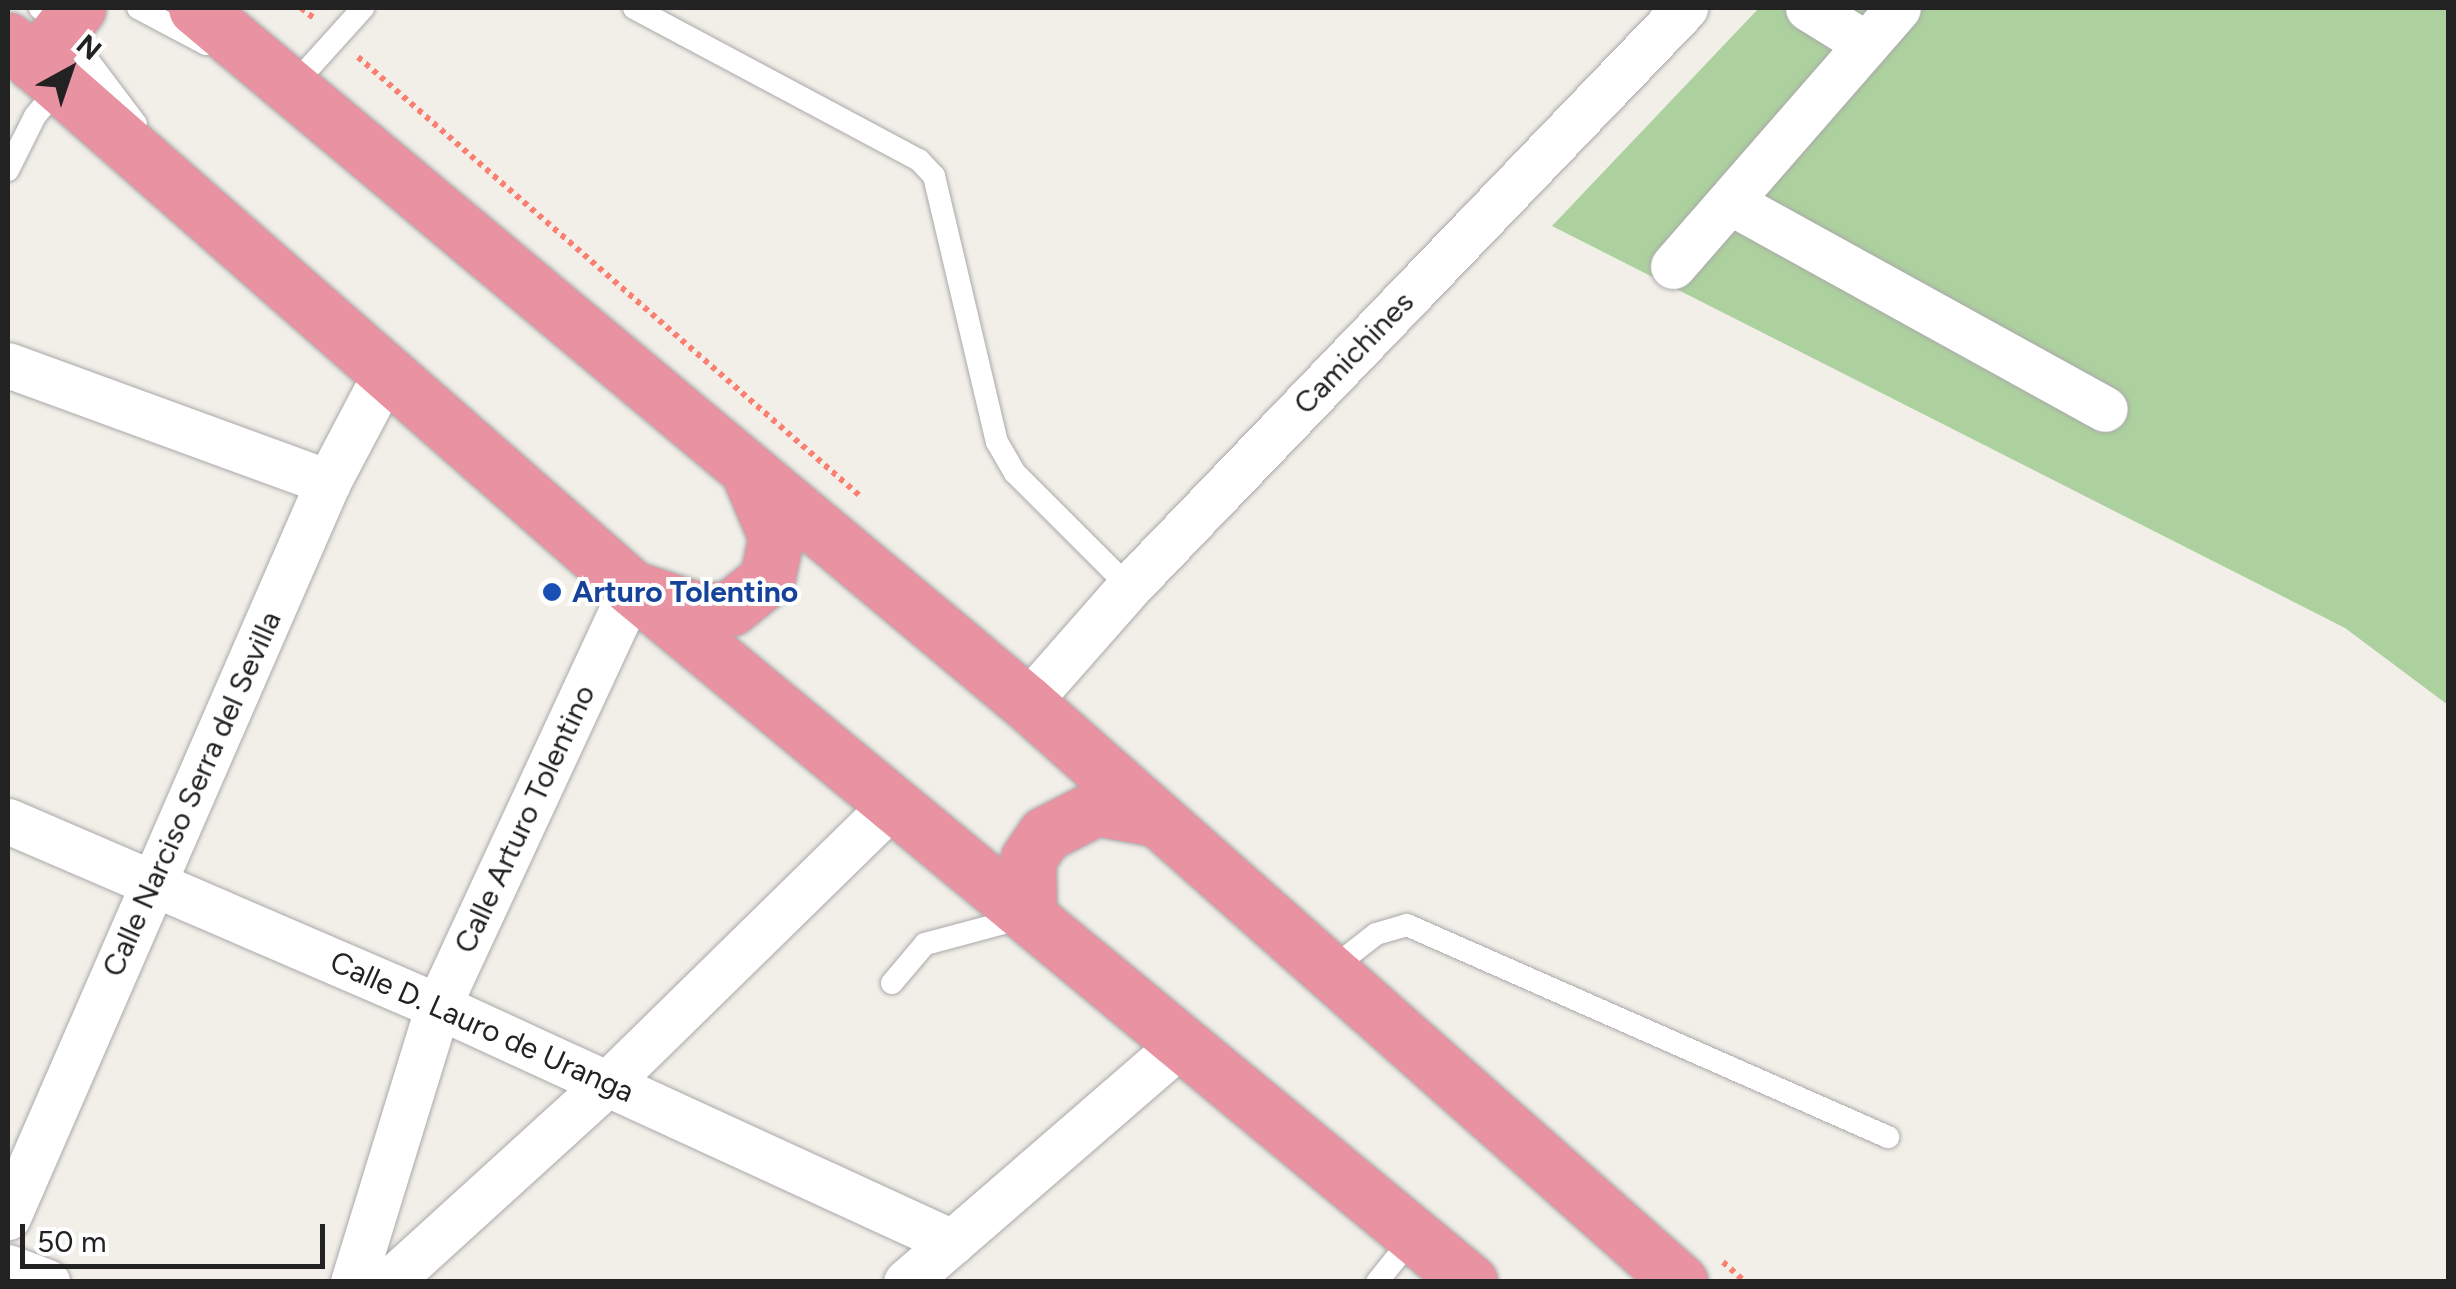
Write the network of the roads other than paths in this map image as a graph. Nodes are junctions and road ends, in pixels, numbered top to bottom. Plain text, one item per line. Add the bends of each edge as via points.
1 (138, 8) edge
2 (196, 8) edge
3 (363, 8) edge
4 (634, 8) edge
5 (1685, 8) edge
6 (1808, 8) edge
7 (1897, 8) edge
8 (47, 38) edge
9 (1866, 44) junction
10 (290, 89) junction
11 (8, 170) edge
12 (1730, 202) junction
13 (1673, 266) dead end
14 (8, 365) edge
15 (385, 374) junction
16 (2106, 409) dead end
17 (749, 474) junction
18 (328, 482) junction
19 (1129, 587) junction
20 (632, 588) junction
21 (1027, 703) junction
22 (891, 806) junction
23 (1157, 819) junction
24 (8, 821) edge
25 (152, 883) junction
26 (1029, 916) junction
27 (1328, 972) junction
28 (892, 982) dead end
29 (438, 1006) junction
30 (1182, 1044) junction
31 (608, 1084) junction
32 (1888, 1136) dead end
33 (8, 1218) edge
34 (1416, 1233) junction
35 (952, 1242) junction
36 (8, 1267) edge
37 (47, 1282) edge
38 (353, 1282) edge
39 (389, 1282) edge
40 (906, 1282) edge
41 (1377, 1282) edge
42 (1470, 1282) edge
43 (1680, 1282) edge

1 - 10 lane
2 - 10 highway
3 - 10 lane
4 - 19 lane via 919,160 934,176 997,442 1016,473
5 - 19 street, Camichines
6 - 9 street
7 - 9 street
8 - 11 lane via 34,116
8 - 15 highway via 202,211
9 - 12 street
10 - 17 highway
12 - 13 street
12 - 16 street
14 - 18 street
15 - 18 street, Calle Narciso Serra del Sevilla
15 - 20 highway
17 - 20 highway via 776,538 767,579 750,596 730,608 701,611
17 - 21 highway
18 - 25 street, Calle Narciso Serra del Sevilla
19 - 21 street, Camichines
20 - 22 highway
20 - 29 street, Calle Arturo Tolentino
21 - 23 highway
22 - 26 highway
22 - 31 street
23 - 26 highway via 1096,808 1045,834 1028,859
23 - 27 highway
24 - 25 street, Calle D. Lauro de Uranga
25 - 29 street, Calle D. Lauro de Uranga
25 - 33 street, Calle Narciso Serra del Sevilla
26 - 28 lane via 925,944
26 - 30 highway
27 - 32 lane via 1376,934 1407,925
27 - 43 highway
29 - 31 street, Calle D. Lauro de Uranga
29 - 38 street, Calle Arturo Tolentino
30 - 34 highway
30 - 35 street
31 - 35 street, Calle D. Lauro de Uranga
31 - 39 street
34 - 41 lane
34 - 42 highway
35 - 40 street
36 - 37 street

